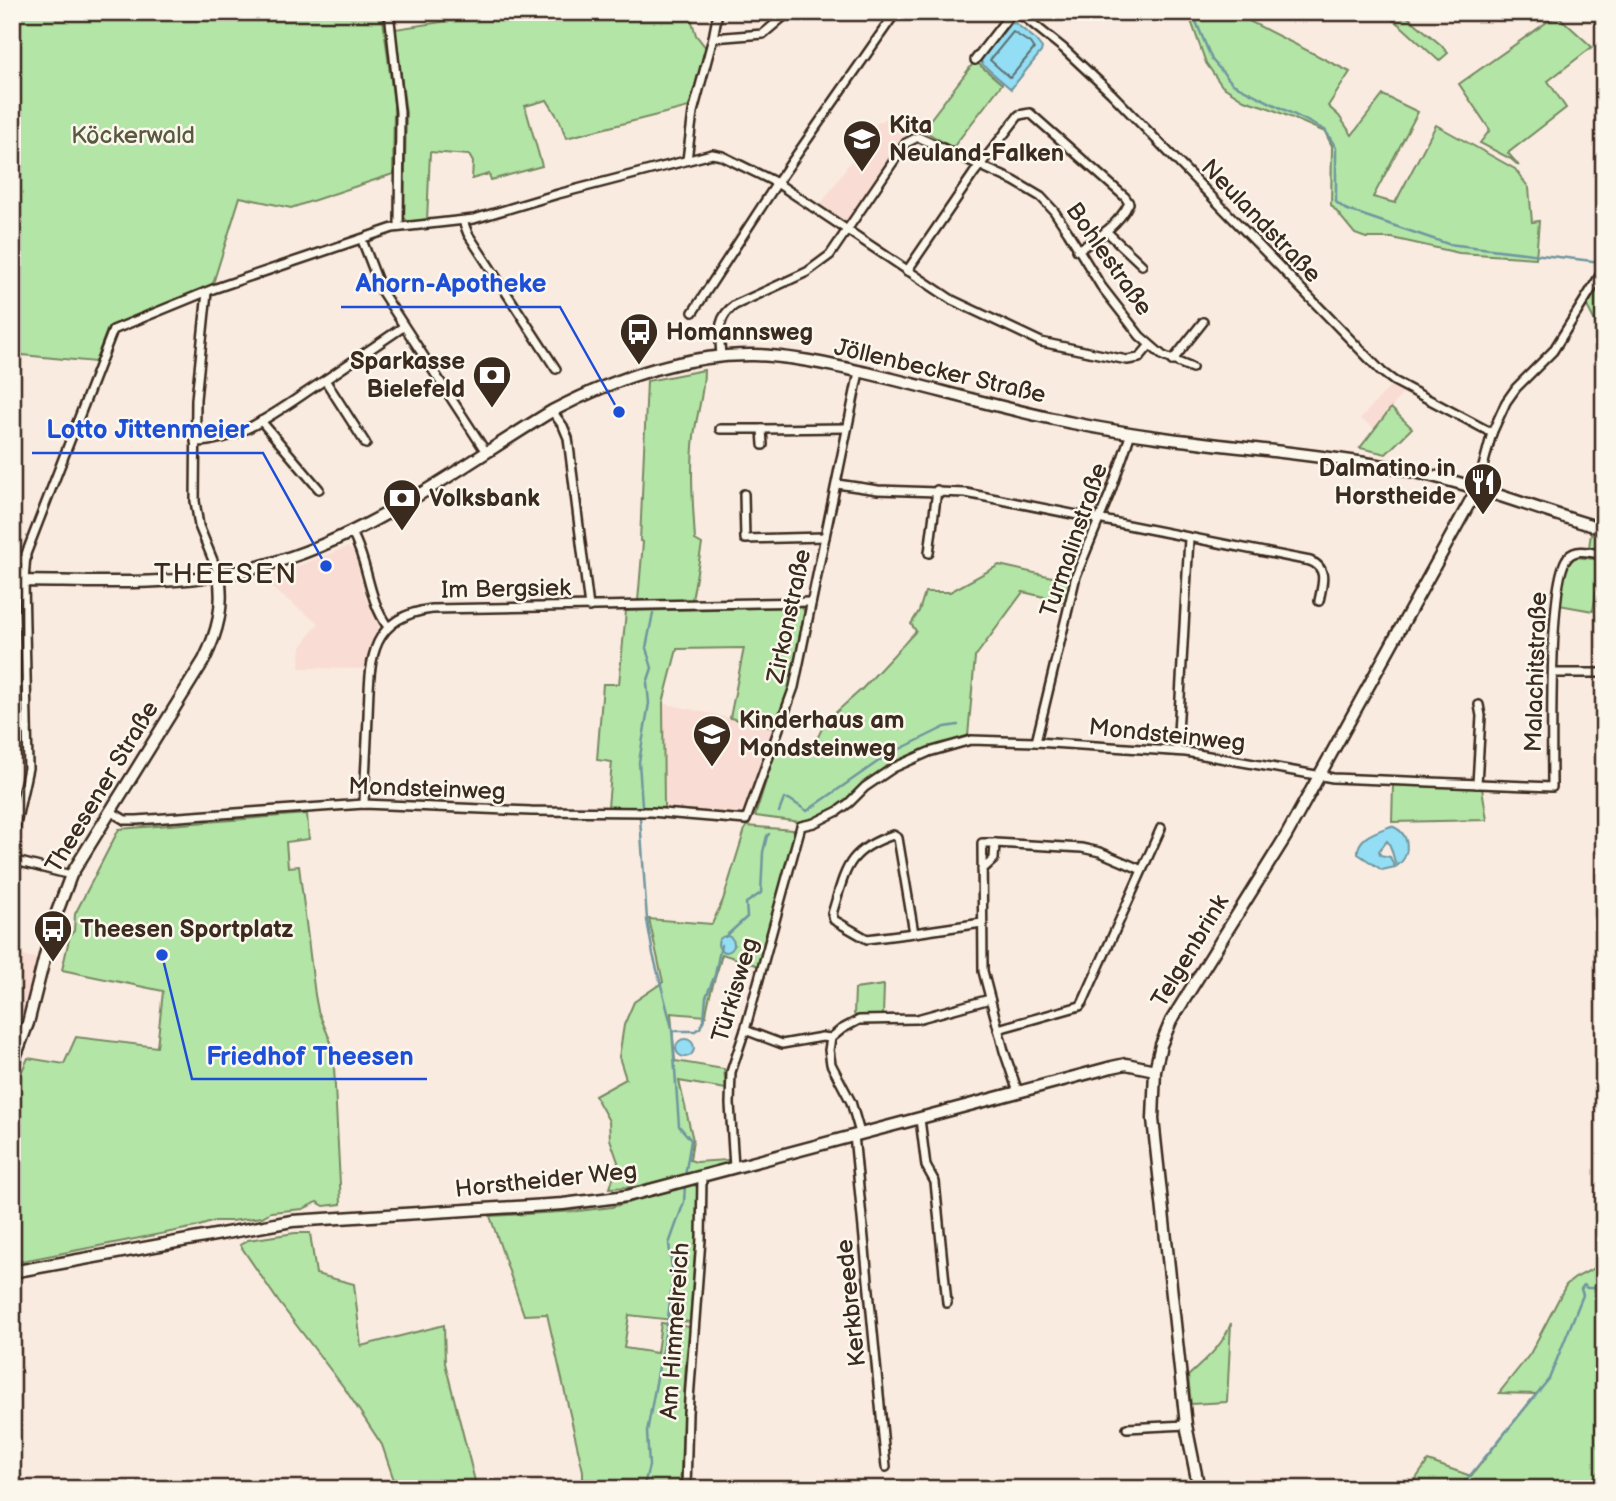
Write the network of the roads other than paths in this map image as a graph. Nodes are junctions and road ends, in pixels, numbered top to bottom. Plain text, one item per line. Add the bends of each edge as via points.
1 (389, 12) edge
2 (718, 12) edge
3 (789, 12) edge
4 (896, 12) edge
5 (1012, 12) edge
6 (1018, 12) edge
7 (713, 38) junction
8 (975, 60) dead end
9 (687, 160) junction
10 (981, 166) junction
11 (777, 183) junction
12 (463, 221) junction
13 (399, 227) junction
14 (847, 231) junction
15 (1106, 231) junction
16 (362, 240) junction
17 (1077, 250) junction
18 (1142, 265) dead end
19 (1604, 269) edge
20 (907, 271) junction
21 (207, 292) junction
22 (693, 312) dead end
23 (1203, 322) dead end
24 (403, 327) junction
25 (1149, 346) junction
26 (721, 357) junction
27 (1172, 361) junction
28 (1192, 368) dead end
29 (556, 369) dead end
30 (859, 372) junction
31 (325, 380) junction
32 (552, 411) junction
33 (261, 421) junction
34 (846, 428) junction
35 (720, 429) dead end
36 (762, 429) junction
37 (1131, 433) junction
38 (1492, 433) junction
39 (195, 442) junction
40 (366, 444) dead end
41 (763, 445) dead end
42 (486, 452) junction
43 (837, 484) junction
44 (319, 489) dead end
45 (1477, 489) junction
46 (937, 490) junction
47 (744, 494) dead end
48 (1100, 520) junction
49 (1604, 529) edge
50 (352, 533) junction
51 (825, 537) junction
52 (1189, 538) junction
53 (929, 553) dead end
54 (1604, 555) edge
55 (26, 559) junction
56 (12, 561) edge
57 (219, 575) junction
58 (12, 581) edge
59 (24, 581) junction
60 (1320, 601) dead end
61 (811, 602) junction
62 (589, 607) junction
63 (388, 627) junction
64 (1553, 673) junction
65 (1604, 673) edge
66 (1479, 705) dead end
67 (12, 725) edge
68 (27, 729) junction
69 (1035, 742) junction
70 (1177, 751) junction
71 (1320, 775) junction
72 (1477, 784) junction
73 (1552, 787) joint
74 (364, 804) junction
75 (110, 811) junction
76 (746, 820) joint
77 (801, 826) joint
78 (1161, 828) dead end
79 (12, 842) edge
80 (995, 843) junction
81 (12, 860) edge
82 (982, 870) junction
83 (1142, 870) junction
84 (71, 875) junction
85 (982, 923) junction
86 (914, 933) junction
87 (990, 999) junction
88 (998, 1029) junction
89 (745, 1030) junction
90 (831, 1038) junction
91 (12, 1065) edge
92 (1155, 1070) junction
93 (1018, 1092) junction
94 (920, 1119) junction
95 (857, 1134) junction
96 (734, 1167) junction
97 (702, 1177) junction
98 (12, 1272) edge
99 (947, 1303) dead end
100 (1186, 1425) junction
101 (1126, 1428) dead end
102 (886, 1467) dead end
103 (686, 1489) edge
104 (1199, 1489) edge

1 - 13 street via 400,113
2 - 7 street
3 - 7 street via 763,34
4 - 11 street
5 - 8 street
6 - 38 street, Neulandstraße via 1111,93 1382,372
7 - 9 street via 693,112
9 - 11 street via 716,155
9 - 12 street
10 - 14 street, Bohlestraße via 925,139 913,138
10 - 15 street via 1019,115 1030,113 1125,197 1129,204
10 - 17 street, Bohlestraße via 1041,197
10 - 20 street
11 - 14 street
11 - 22 street
12 - 13 street
12 - 29 street
13 - 16 street
14 - 20 street
14 - 26 street, Bohlestraße via 817,265 725,312 719,326
15 - 17 street
15 - 18 street
16 - 21 street
16 - 24 street via 380,288
17 - 25 street, Bohlestraße
19 - 38 street via 1553,351 1506,402
20 - 25 street via 952,300 1050,345 1133,360
21 - 39 street
21 - 55 street via 113,330
23 - 27 street
24 - 31 street
24 - 42 street
25 - 27 street, Bohlestraße
26 - 30 street, Jöllenbecker Straße via 767,356
26 - 32 street, Jöllenbecker Straße via 640,374
27 - 28 street, Bohlestraße
30 - 34 street, Zirkonstraße
30 - 37 street, Jöllenbecker Straße via 1023,413
31 - 33 street
31 - 40 street
32 - 42 street, Jöllenbecker Straße
32 - 62 street via 568,438
33 - 39 street via 219,440
33 - 44 street
34 - 36 street
34 - 43 street, Zirkonstraße
35 - 36 street
36 - 41 street
37 - 45 street, Jöllenbecker Straße via 1373,464
37 - 48 street, Turmalinstraße
38 - 45 street
39 - 57 street via 196,516
42 - 50 street, Jöllenbecker Straße
43 - 46 street via 878,491
43 - 51 street, Zirkonstraße
45 - 49 street, Jöllenbecker Straße
45 - 71 street, Telgenbrink
46 - 48 street
46 - 53 street
47 - 51 street, Zirkonstraße via 745,539
48 - 52 street
48 - 69 street, Turmalinstraße via 1073,586
50 - 57 street, Jöllenbecker Straße via 293,557
50 - 63 street via 373,601
51 - 61 street, Zirkonstraße
52 - 60 street via 1315,563 1323,577
52 - 70 street
54 - 64 street, Malachitstraße via 1579,551 1564,561 1555,608
55 - 56 street
55 - 59 street
57 - 59 street, Jöllenbecker Straße via 125,582
57 - 75 street, Theesener Straße via 221,609 204,660
58 - 59 street, Jöllenbecker Straße
59 - 68 street
61 - 62 street, Im Bergsiek
61 - 76 street, Zirkonstraße via 794,687
62 - 63 street, Im Bergsiek via 432,609 409,613
63 - 74 street via 371,662
64 - 65 street
64 - 73 street, Malachitstraße
66 - 72 street
67 - 68 street
68 - 79 street via 28,768
69 - 70 street, Mondsteinweg
69 - 77 street, Mondsteinweg via 966,740 929,752 888,771 838,811
70 - 71 street, Mondsteinweg
71 - 72 street, Mondsteinweg
71 - 92 street, Telgenbrink via 1180,1005
72 - 73 street, Mondsteinweg
74 - 75 street, Mondsteinweg via 137,820 125,820
74 - 76 street, Mondsteinweg via 650,812
75 - 84 street, Theesener Straße
77 - 89 street, Türkisweg
78 - 83 street
80 - 82 street via 994,859
80 - 82 street via 982,843
80 - 83 street via 1082,848
81 - 84 street
82 - 85 street
83 - 88 street via 1080,1006
84 - 91 street, Theesener Straße
85 - 86 street
85 - 87 street via 983,971
86 - 86 street via 867,939 832,918 850,861 861,849 893,835 898,838
87 - 88 street
87 - 90 street via 917,1019 859,1020
88 - 93 street
89 - 90 street via 782,1044
89 - 96 street, Türkisweg via 730,1085
90 - 95 street, Kerkbreede via 831,1065 849,1097
92 - 93 street, Horstheider Weg via 1121,1065
92 - 100 street, Telgenbrink via 1153,1119
93 - 94 street, Horstheider Weg
94 - 95 street, Horstheider Weg
94 - 99 street via 926,1166 935,1182
95 - 96 street, Horstheider Weg
95 - 102 street, Kerkbreede
96 - 97 street, Horstheider Weg
97 - 98 street, Horstheider Weg via 611,1199 292,1221
97 - 103 street, Am Himmelreich
100 - 101 street
100 - 104 street, Telgenbrink

